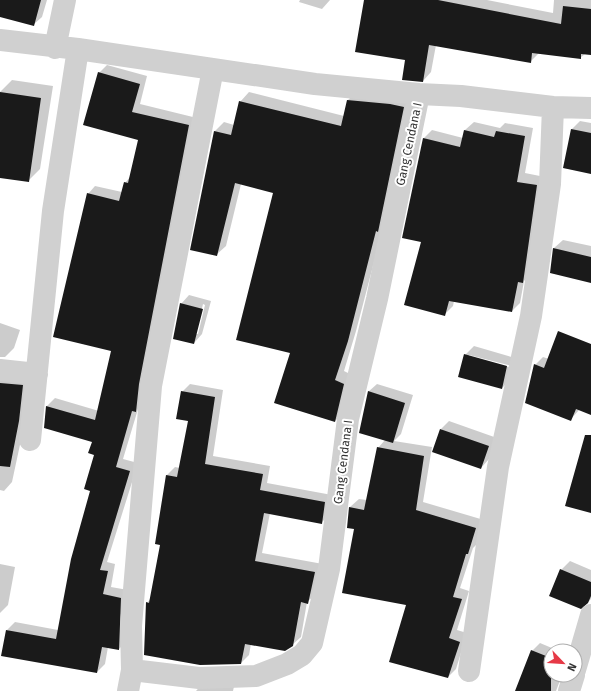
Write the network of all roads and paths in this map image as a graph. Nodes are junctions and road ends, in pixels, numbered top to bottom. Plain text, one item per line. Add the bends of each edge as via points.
1 (65, 0) edge
2 (0, 40) edge
3 (55, 48) junction
4 (78, 49) junction
5 (213, 69) junction
6 (419, 94) junction
7 (553, 107) junction
8 (591, 108) edge
9 (0, 370) edge
10 (37, 374) junction
11 (30, 440) dead end
12 (591, 615) edge
13 (583, 643) edge
14 (132, 670) junction
15 (469, 671) dead end
16 (128, 691) edge

1 - 3 street
2 - 3 street
3 - 4 street
4 - 5 street
4 - 10 street via 53,211
5 - 6 street via 315,84
5 - 14 street via 151,386 131,626
6 - 7 street
6 - 14 street, Gang Cendana I via 377,299 348,420 329,569 312,643 302,655 287,664 256,676 199,678
7 - 8 street
7 - 15 street via 550,184 531,316 498,467
9 - 10 street
10 - 11 street
12 - 13 street
14 - 16 street

